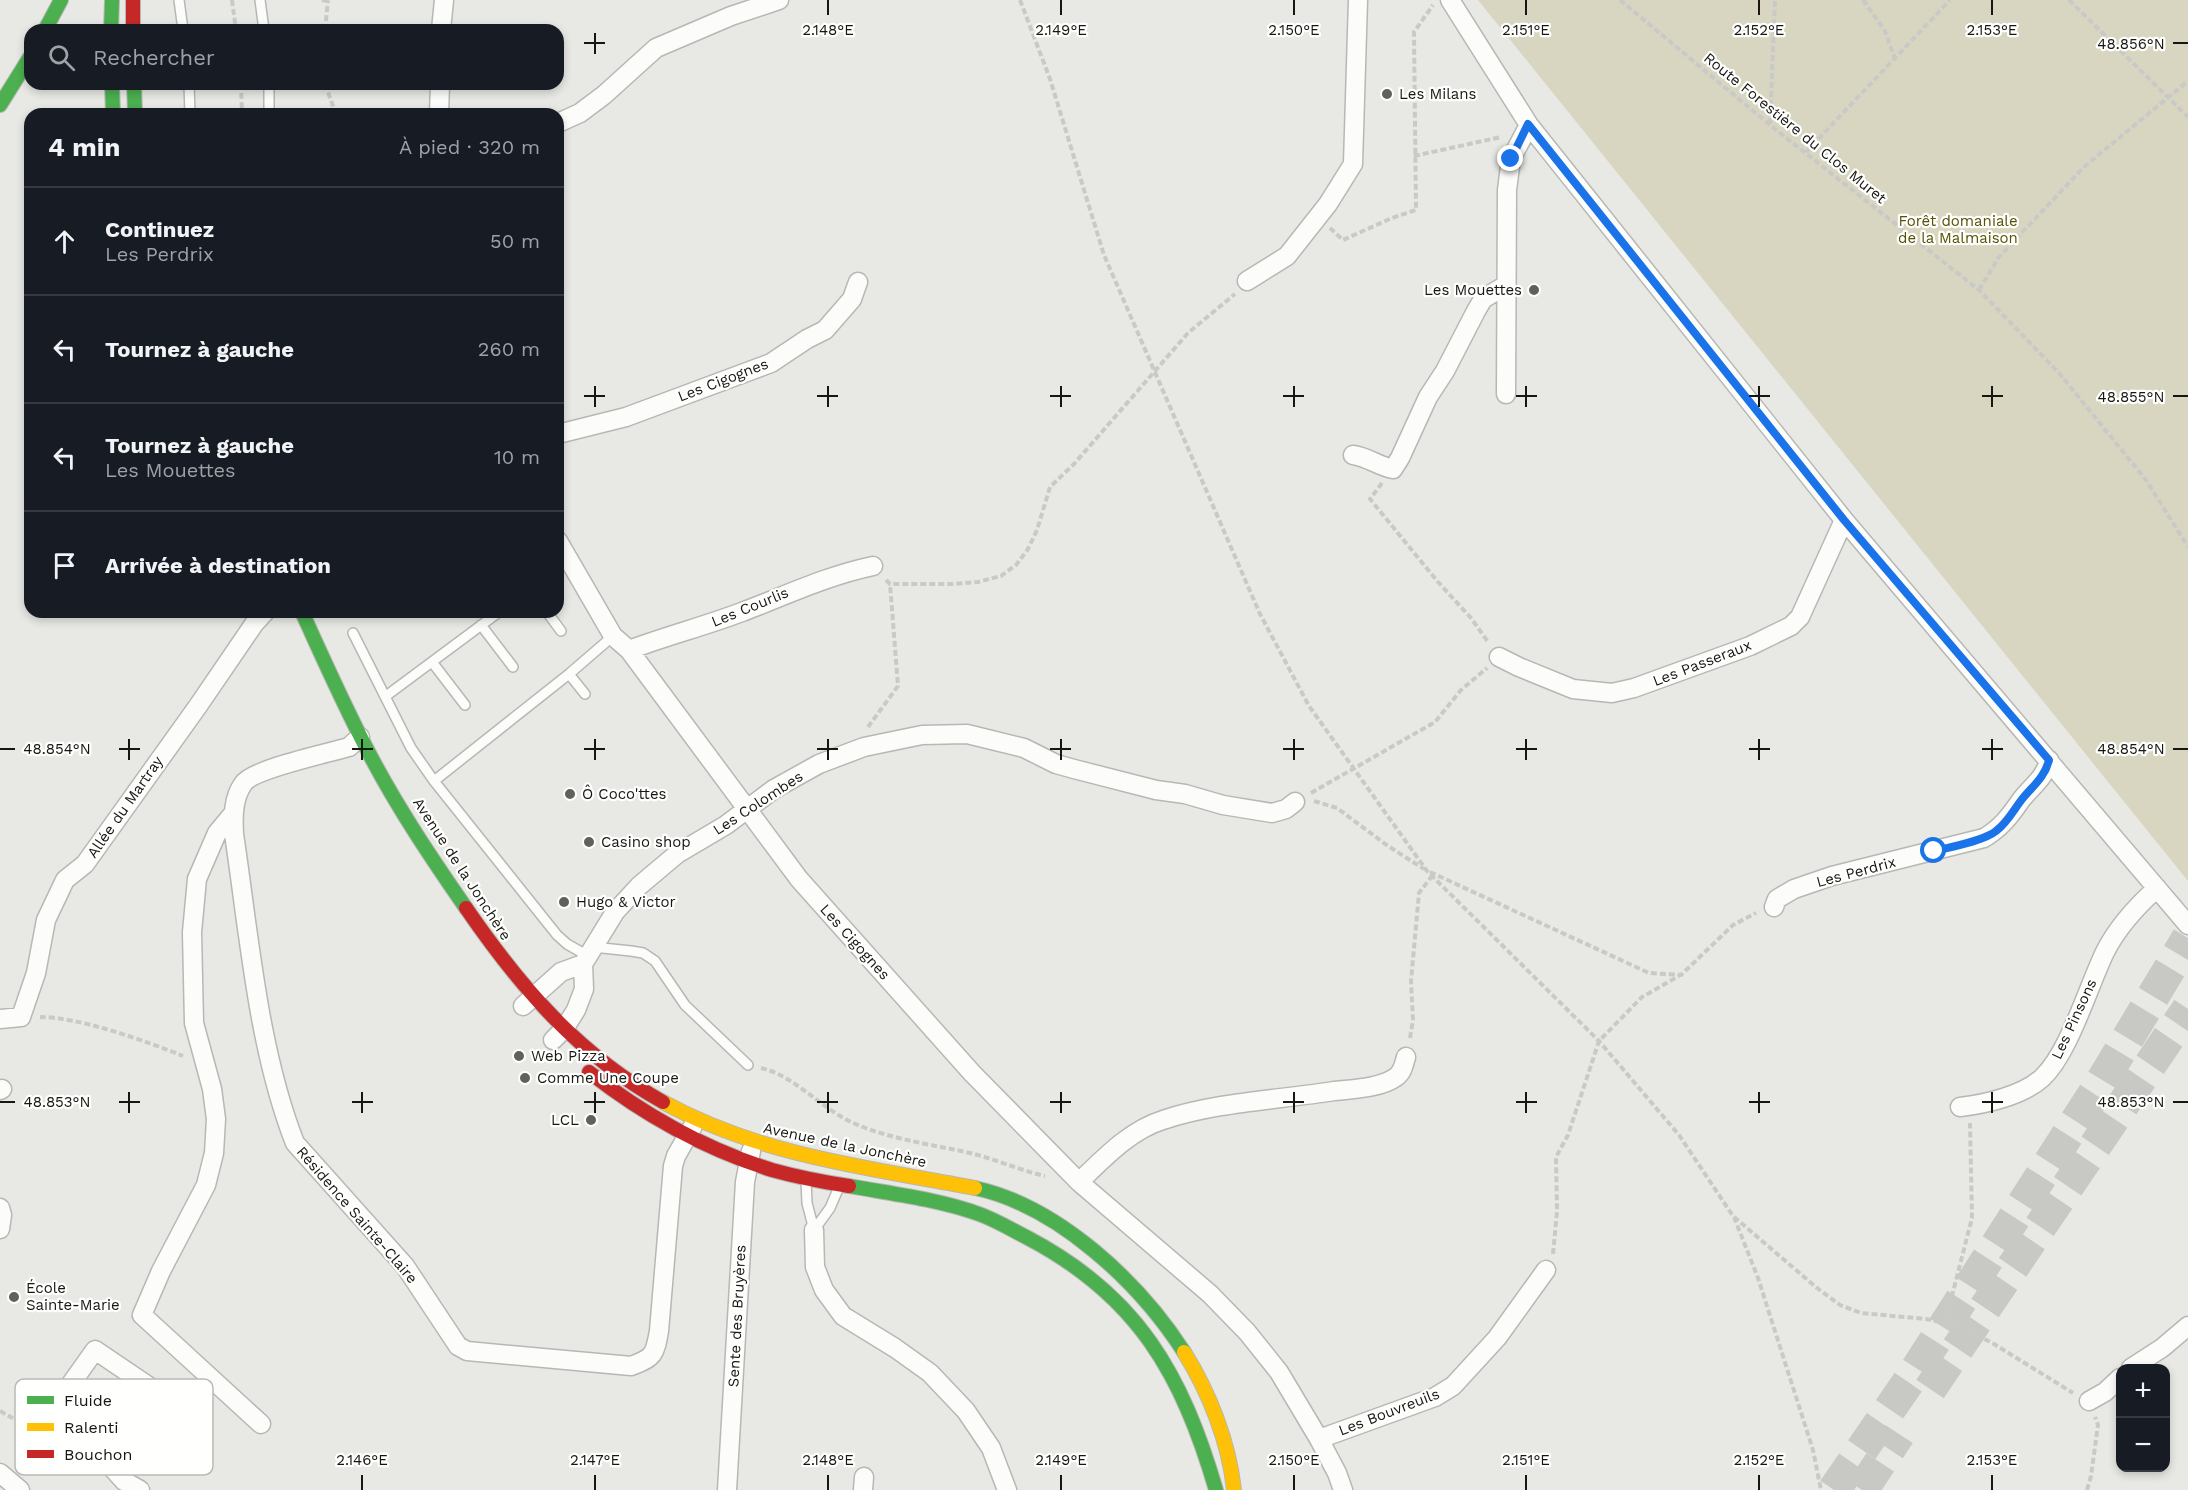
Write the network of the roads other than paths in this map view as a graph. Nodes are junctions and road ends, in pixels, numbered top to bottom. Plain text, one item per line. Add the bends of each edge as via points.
1 (61, 0) edge
2 (112, 0) edge
3 (133, 0) edge
4 (179, 0) edge
5 (260, 0) edge
6 (779, 0) edge
7 (1358, 0) edge
8 (1450, 0) edge
9 (441, 3) edge
10 (48, 24) edge
11 (111, 24) edge
12 (133, 24) edge
13 (182, 24) edge
14 (263, 24) edge
15 (441, 24) edge
16 (24, 67) edge
17 (112, 90) edge
18 (134, 90) edge
19 (189, 90) edge
20 (268, 90) edge
21 (440, 90) edge
22 (0, 105) edge
23 (113, 108) edge
24 (135, 108) edge
25 (190, 108) edge
26 (269, 108) edge
27 (439, 108) edge
28 (564, 120) edge
29 (1528, 124) junction
30 (1247, 281) road end
31 (858, 282) dead end
32 (1506, 285) junction
33 (1506, 394) dead end
34 (564, 432) edge
35 (1353, 455) dead end
36 (1844, 520) junction
37 (564, 564) edge
38 (873, 566) road end
39 (260, 618) edge
40 (304, 618) edge
41 (491, 618) edge
42 (551, 618) edge
43 (481, 625) junction
44 (561, 631) dead end
45 (353, 633) dead end
46 (613, 636) junction
47 (628, 650) junction
48 (1499, 657) road end
49 (432, 662) junction
50 (513, 667) dead end
51 (569, 674) junction
52 (585, 694) dead end
53 (386, 696) junction
54 (465, 705) dead end
55 (354, 749) junction
56 (2049, 760) junction
57 (434, 781) junction
58 (1295, 802) road end
59 (747, 808) junction
60 (232, 815) junction
61 (397, 829) dead end
62 (2157, 888) junction
63 (1774, 907) road end
64 (453, 914) dead end
65 (2188, 925) edge
66 (588, 956) junction
67 (488, 961) dead end
68 (526, 1004) junction
69 (0, 1019) edge
70 (557, 1038) junction
71 (1407, 1057) road end
72 (579, 1064) dead end
73 (748, 1065) road end
74 (1965, 1107) road end
75 (696, 1119) junction
76 (687, 1136) junction
77 (754, 1142) junction
78 (811, 1158) junction
79 (749, 1161) junction
80 (845, 1165) junction
81 (806, 1177) junction
82 (1079, 1182) junction
83 (840, 1184) junction
84 (0, 1208) edge
85 (0, 1229) edge
86 (814, 1230) junction
87 (1546, 1270) road end
88 (1210, 1294) joint
89 (2188, 1326) edge
90 (2137, 1364) edge
91 (75, 1379) edge
92 (138, 1379) edge
93 (212, 1379) edge
94 (213, 1380) edge
95 (2116, 1382) edge
96 (2089, 1401) road end
97 (261, 1424) dead end
98 (1319, 1439) junction
99 (0, 1473) edge
100 (119, 1475) edge
101 (20, 1490) edge
102 (140, 1490) edge
103 (727, 1490) edge
104 (1007, 1490) edge
105 (1216, 1490) edge
106 (1234, 1490) edge
107 (1343, 1490) edge

1 - 10 street
2 - 11 street
3 - 12 street
4 - 13 lane
5 - 14 lane
6 - 28 street via 656,48 604,95
7 - 30 street via 1353,164 1287,256
8 - 29 street
9 - 15 street
16 - 22 street
17 - 23 street
18 - 24 street
19 - 25 lane
20 - 26 lane
21 - 27 street
29 - 32 street via 1511,159
29 - 36 street
31 - 34 street, Les Cigognes via 852,299 825,330 771,363 626,417
32 - 33 street
32 - 35 street via 1483,299 1476,310 1393,469
36 - 48 street, Les Passeraux via 1800,617 1791,626 1750,646 1612,693 1573,689
36 - 56 street
37 - 46 street, Les Cigognes
38 - 47 street, Les Courlis
39 - 69 street, Allée du Martray via 85,864 65,880 46,920 36,973 21,1017
40 - 55 street, Avenue de la Jonchère
41 - 43 lane
42 - 44 lane
43 - 49 lane
43 - 50 lane
45 - 53 lane
46 - 47 street, Les Cigognes
46 - 51 lane
47 - 59 street, Les Cigognes
49 - 53 lane
49 - 54 lane
51 - 52 lane
51 - 57 lane
53 - 57 lane via 411,748
55 - 60 street, Résidence Sainte-Claire via 258,773 244,782
55 - 61 street, Avenue de la Jonchère
55 - 68 street, Avenue de la Jonchère via 504,964
56 - 62 street
56 - 63 street, Les Perdrix via 2041,779 2012,814 1984,838 1832,876 1786,894 1777,899
57 - 66 lane via 557,935
58 - 59 street, Les Colombes via 1272,813 1223,805 1074,769 1024,748 967,734 922,735 850,752 819,764
59 - 66 street, Les Colombes via 677,854 639,886 615,912
59 - 82 street, Les Cigognes via 799,879 972,1073
60 - 76 street, Résidence Sainte-Claire via 266,1042 295,1143 405,1266 458,1346 467,1351 631,1366 656,1352 673,1166
60 - 93 street, Résidence Sainte-Claire via 217,833 197,879 192,932 194,1023 212,1089 216,1119 214,1153 206,1185 142,1315
62 - 65 street
62 - 74 street, Les Pinsons via 2106,950 2073,1027 2046,1074 2013,1094
64 - 67 street, Avenue de la Jonchère
66 - 68 street via 561,972
66 - 70 street, Les Colombes via 584,989 576,1010
66 - 73 lane via 631,951 655,961 685,1005
68 - 70 street, Avenue de la Jonchère
70 - 75 street, Avenue de la Jonchère
71 - 82 street via 1395,1077 1379,1084 1198,1110 1160,1120 1122,1143
72 - 76 street via 640,1110
75 - 76 street, Résidence Sainte-Claire
75 - 77 street, Avenue de la Jonchère
76 - 79 street
77 - 78 street, Avenue de la Jonchère
77 - 79 street, Sente des Bruyères
78 - 80 street, Avenue de la Jonchère
78 - 81 lane
79 - 81 street
79 - 103 street, Sente des Bruyères
80 - 83 lane
80 - 106 street, Avenue de la Jonchère via 1002,1196 1071,1233 1106,1259 1144,1295 1186,1354 1208,1397 1225,1444
81 - 83 street
81 - 86 lane
82 - 88 street, Les Cigognes
83 - 86 lane via 830,1208
83 - 105 street via 980,1214 1034,1239 1092,1277 1144,1330 1166,1362 1195,1424
84 - 85 street
86 - 104 street via 815,1267 824,1290 843,1316 930,1373 966,1411 991,1448
87 - 98 street, Les Bouvreuils via 1497,1338 1453,1386 1435,1397
88 - 98 street, Les Bouvreuils via 1279,1372
89 - 90 street
91 - 92 street via 96,1350
94 - 97 street, Résidence Sainte-Claire
95 - 96 street
98 - 107 street, Les Bouvreuils
99 - 101 street
100 - 102 street

